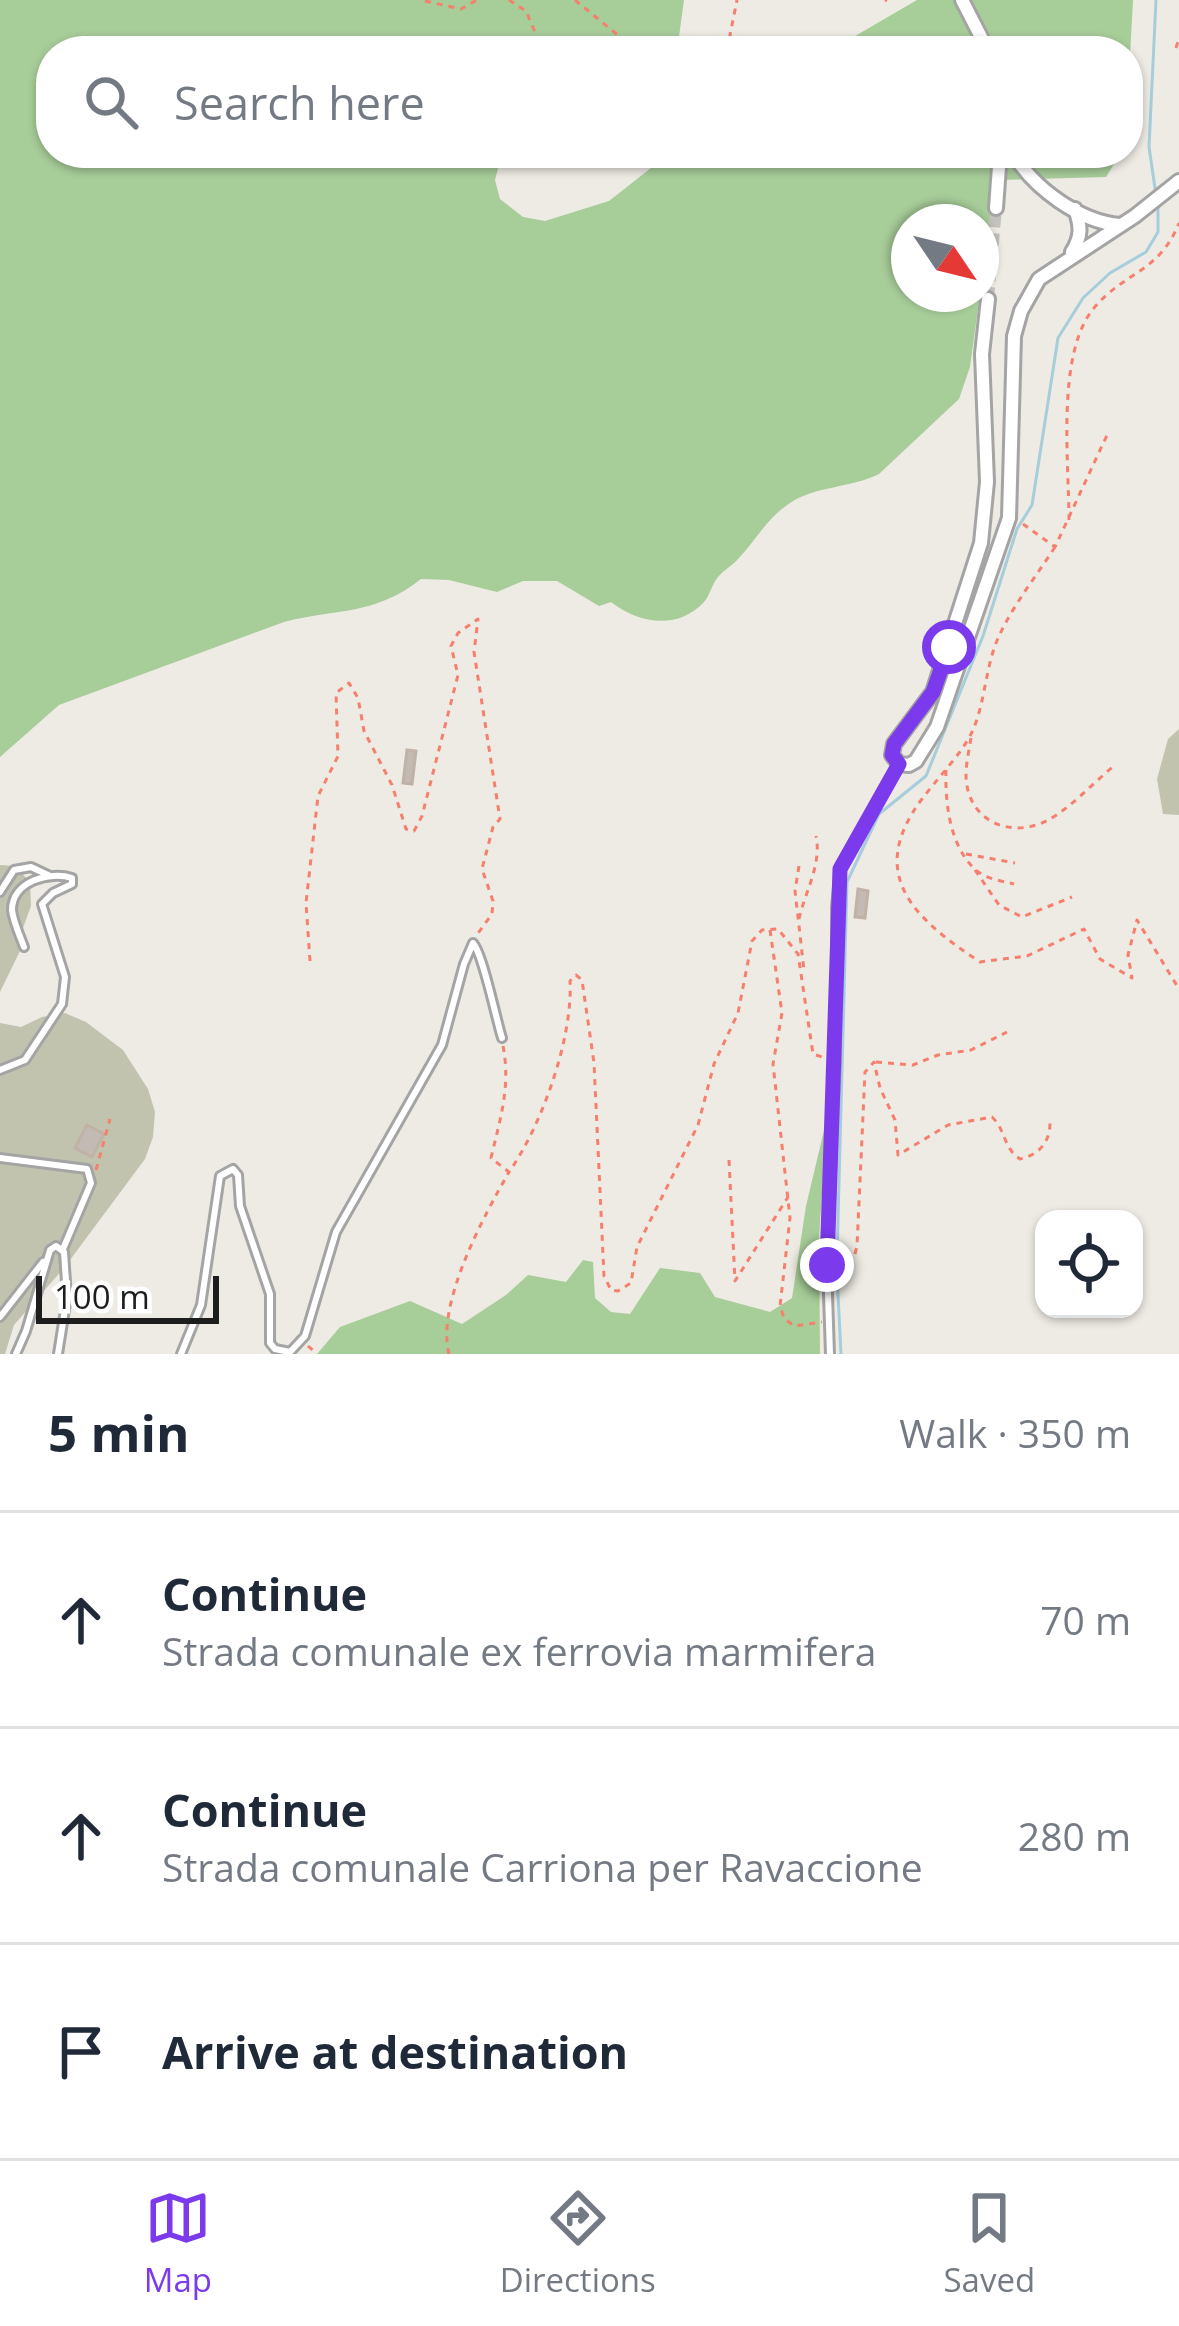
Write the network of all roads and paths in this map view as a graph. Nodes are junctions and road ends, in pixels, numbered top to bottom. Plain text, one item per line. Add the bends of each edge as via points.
1 (477, 0) edge
2 (509, 0) edge
3 (575, 0) edge
4 (737, 0) edge
5 (962, 0) edge
6 (425, 1) edge
7 (537, 36) edge
8 (619, 36) edge
9 (730, 36) edge
10 (980, 36) edge
11 (1179, 38) edge
12 (1176, 47) dead end
13 (999, 168) edge
14 (1023, 168) edge
15 (1179, 181) edge
16 (996, 204) tunnel mouth
17 (1075, 209) junction
18 (1179, 223) edge
19 (1120, 225) junction
20 (1068, 258) junction
21 (986, 312) edge
22 (1108, 433) dead end
23 (1015, 520) dead end
24 (1069, 520) junction
25 (1055, 547) junction
26 (971, 736) junction
27 (899, 764) junction
28 (1114, 765) dead end
29 (946, 769) junction
30 (816, 836) dead end
31 (964, 854) junction
32 (1015, 863) dead end
33 (799, 866) dead end
34 (974, 869) junction
35 (50, 876) junction
36 (1014, 884) dead end
37 (0, 892) edge
38 (1072, 897) dead end
39 (798, 921) junction
40 (770, 928) junction
41 (473, 943) junction
42 (23, 947) dead end
43 (310, 962) dead end
44 (804, 978) junction
45 (1179, 989) edge
46 (1006, 1032) dead end
47 (502, 1039) joint
48 (836, 1060) junction
49 (874, 1062) junction
50 (0, 1070) edge
51 (110, 1119) dead end
52 (1049, 1123) dead end
53 (0, 1158) edge
54 (729, 1160) dead end
55 (509, 1172) junction
56 (91, 1183) junction
57 (789, 1196) junction
58 (63, 1249) junction
59 (49, 1254) junction
60 (827, 1265) junction
61 (0, 1317) edge
62 (830, 1317) junction
63 (301, 1342) junction
64 (16, 1354) edge
65 (58, 1354) edge
66 (181, 1354) edge
67 (317, 1354) edge
68 (448, 1354) edge
69 (830, 1354) edge

1 - 6 path via 461,9
2 - 7 path via 526,11
3 - 8 path
4 - 9 path
5 - 10 street
11 - 12 path
13 - 16 street
14 - 17 street
15 - 19 street
17 - 19 street
17 - 20 street via 1079,241
18 - 24 path via 1154,263 1120,284 1081,328 1070,396
19 - 20 street
20 - 27 street via 1039,279 1021,311 1009,518 937,727 916,761
21 - 27 street via 981,543 933,692 894,744
22 - 24 path
23 - 25 path
24 - 25 path
25 - 26 path via 998,636
26 - 28 path via 970,796 992,825 1008,830 1047,821
26 - 29 path
27 - 48 lane via 840,869
29 - 31 path via 945,799
29 - 45 path via 906,824 895,868 906,896 945,939 980,962 998,961 1084,929 1100,959 1132,978 1137,920
30 - 39 path via 816,867
31 - 32 path
31 - 34 path
33 - 39 path
34 - 36 path
34 - 38 path via 999,905 1022,916
35 - 37 lane via 14,870
35 - 42 lane via 16,895
35 - 50 lane via 72,878 42,904 65,977 62,1004 25,1060
39 - 44 path
40 - 44 path via 790,939
40 - 55 path via 752,941 730,1038 626,1289 610,1290 604,1276 593,1063 576,975 541,1112
40 - 57 path via 782,1013 772,1064
41 - 43 path via 492,914 482,869 500,819 474,652 478,619 452,646 458,675 414,832 401,821 355,690 349,683 336,693 338,756 318,796 306,903
41 - 47 lane
41 - 63 lane via 442,1045 336,1232
44 - 48 path via 813,1054
46 - 49 path via 914,1065
47 - 55 path via 506,1102 491,1158
48 - 60 lane
49 - 52 path via 898,1155 948,1124 992,1118 1020,1160 1041,1149
49 - 60 path via 865,1072 854,1258
51 - 56 path
53 - 56 lane via 74,1165 87,1169
54 - 57 path via 735,1281
55 - 68 path via 449,1311
56 - 58 lane
57 - 62 path via 784,1318 808,1326
58 - 59 lane
58 - 65 lane via 67,1298
59 - 61 lane
59 - 64 lane
60 - 62 lane
62 - 69 lane
63 - 66 lane via 290,1352 270,1343 270,1294 233,1169 220,1176 201,1305
63 - 67 path

